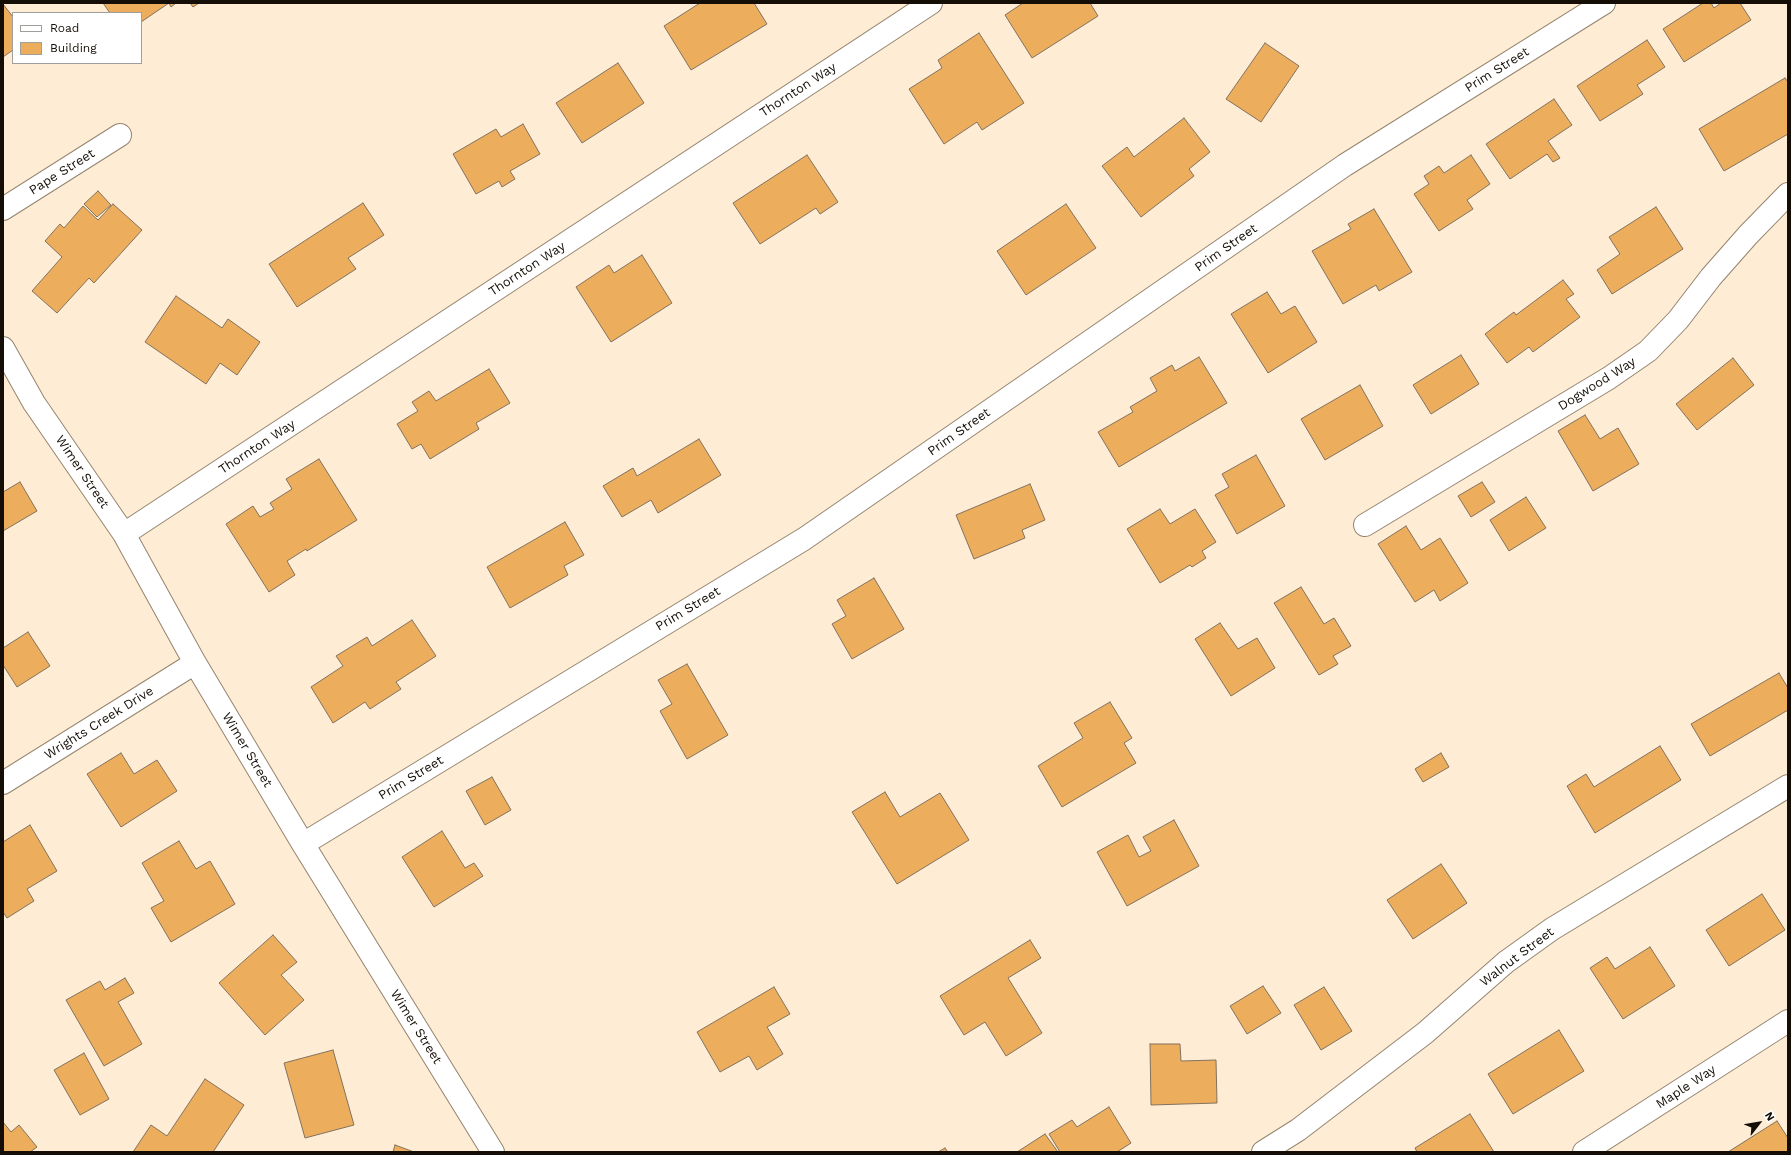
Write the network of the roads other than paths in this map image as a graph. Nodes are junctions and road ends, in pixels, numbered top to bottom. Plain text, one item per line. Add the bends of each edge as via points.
1 (930, 3) edge
2 (1604, 3) edge
3 (120, 135) dead end
4 (1788, 194) edge
5 (3, 209) edge
6 (3, 348) edge
7 (1365, 525) dead end
8 (124, 534) junction
9 (195, 663) junction
10 (3, 783) edge
11 (1788, 786) edge
12 (303, 844) junction
13 (1788, 1021) edge
14 (492, 1152) edge
15 (1263, 1152) edge
16 (1584, 1152) edge

1 - 8 street, Thornton Way
2 - 12 street, Prim Street via 1345,165 804,539
3 - 5 street, Pape Street
4 - 7 street, Dogwood Way via 1711,276 1678,320 1648,351 1609,378
6 - 8 street, Wimer Street via 34,403
8 - 9 street, Wimer Street
9 - 10 street, Wrights Creek Drive
9 - 12 street, Wimer Street
11 - 15 street, Walnut Street via 1552,929 1506,962 1425,1033 1298,1130
12 - 14 street, Wimer Street
13 - 16 street, Maple Way

